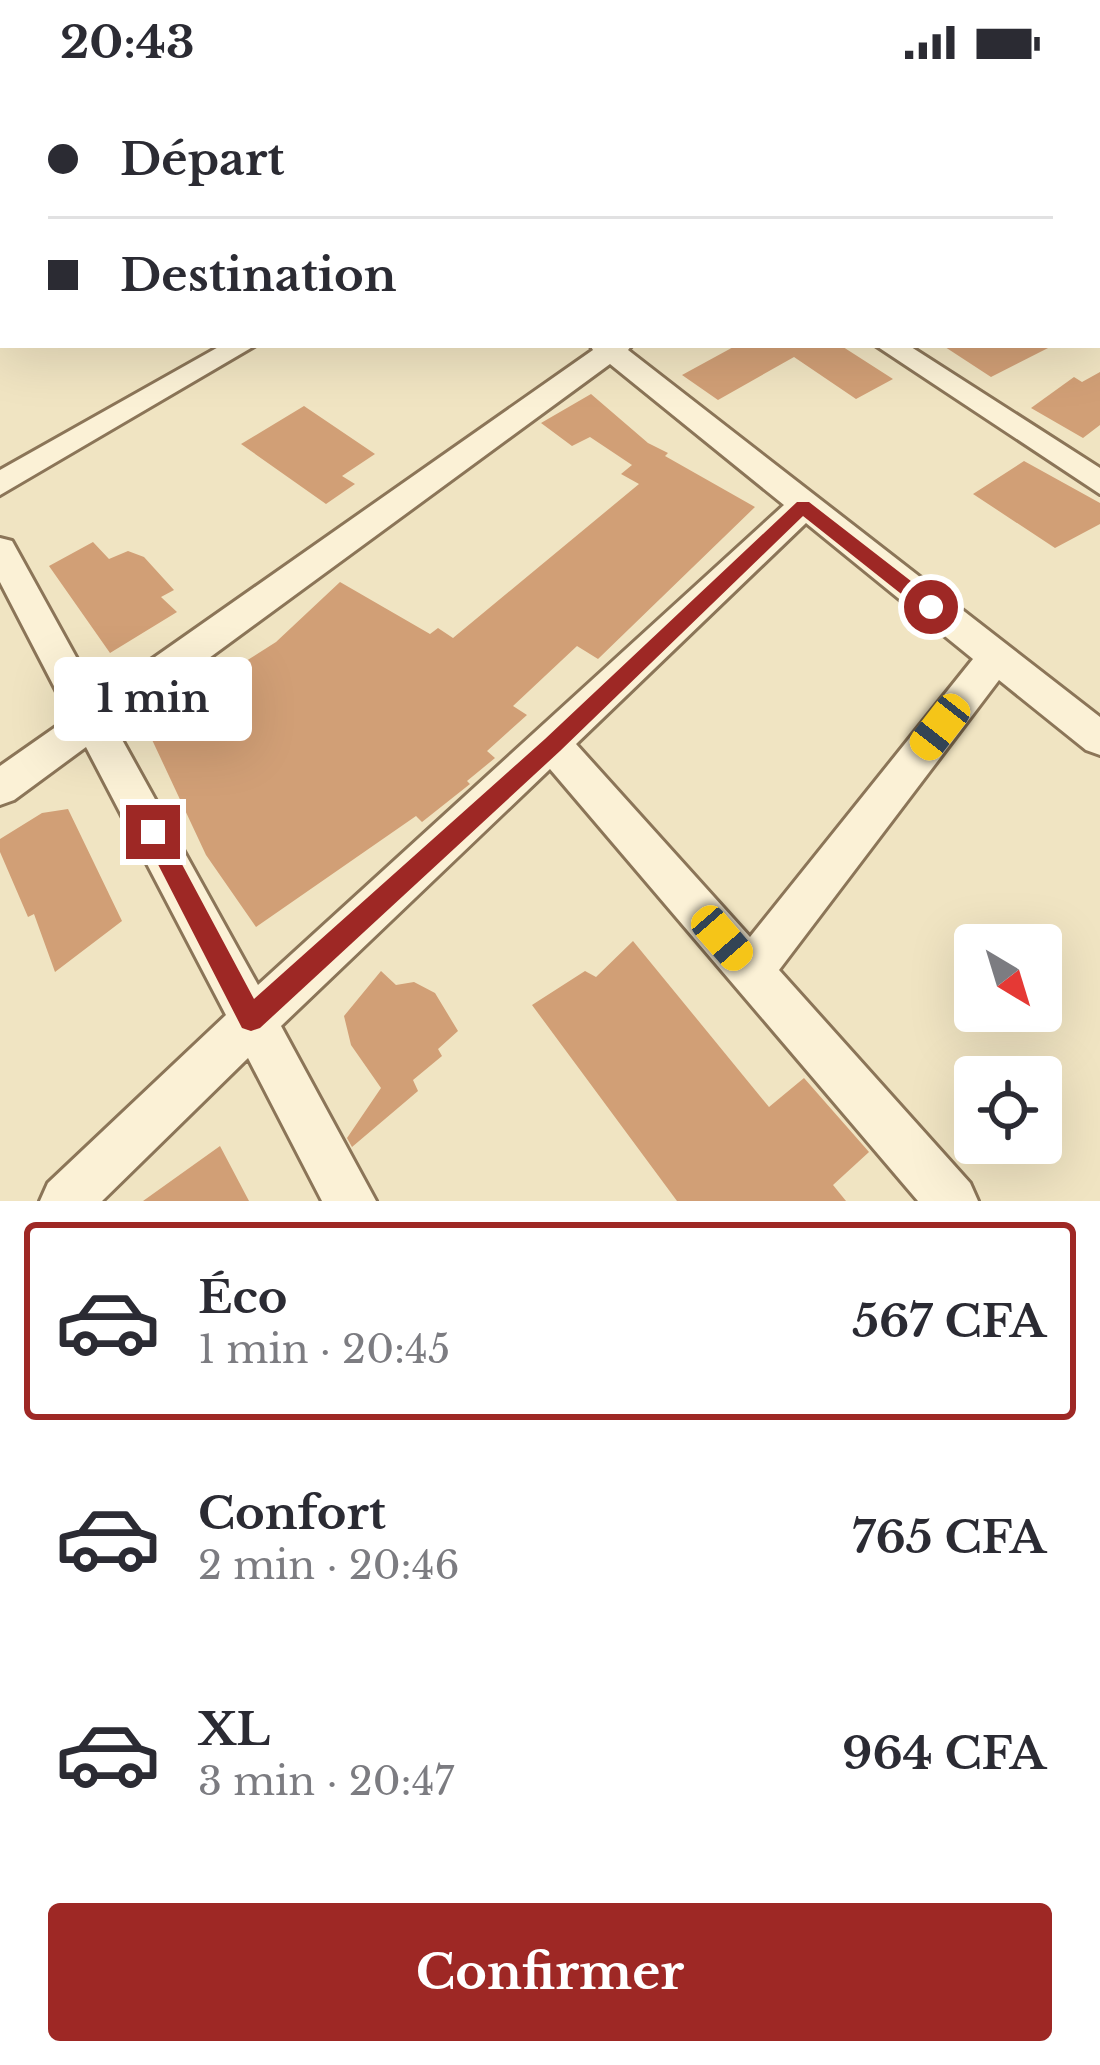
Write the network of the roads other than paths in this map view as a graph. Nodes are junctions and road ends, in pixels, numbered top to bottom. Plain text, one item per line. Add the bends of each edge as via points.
1 (237, 348) edge
2 (610, 348) edge
3 (612, 348) edge
4 (894, 348) edge
5 (1100, 483) edge
6 (0, 484) edge
7 (803, 506) junction
8 (0, 550) edge
9 (995, 658) junction
10 (94, 719) junction
11 (1100, 739) edge
12 (553, 745) junction
13 (0, 788) edge
14 (751, 971) junction
15 (251, 1019) junction
16 (66, 1201) edge
17 (350, 1201) edge
18 (952, 1201) edge

1 - 6 street
2 - 10 street
3 - 7 street
4 - 5 street
7 - 9 street
7 - 12 street
8 - 10 street
9 - 11 street
9 - 14 street
10 - 13 street
10 - 15 street
12 - 14 street
12 - 15 street
14 - 18 street
15 - 16 street
15 - 17 street

